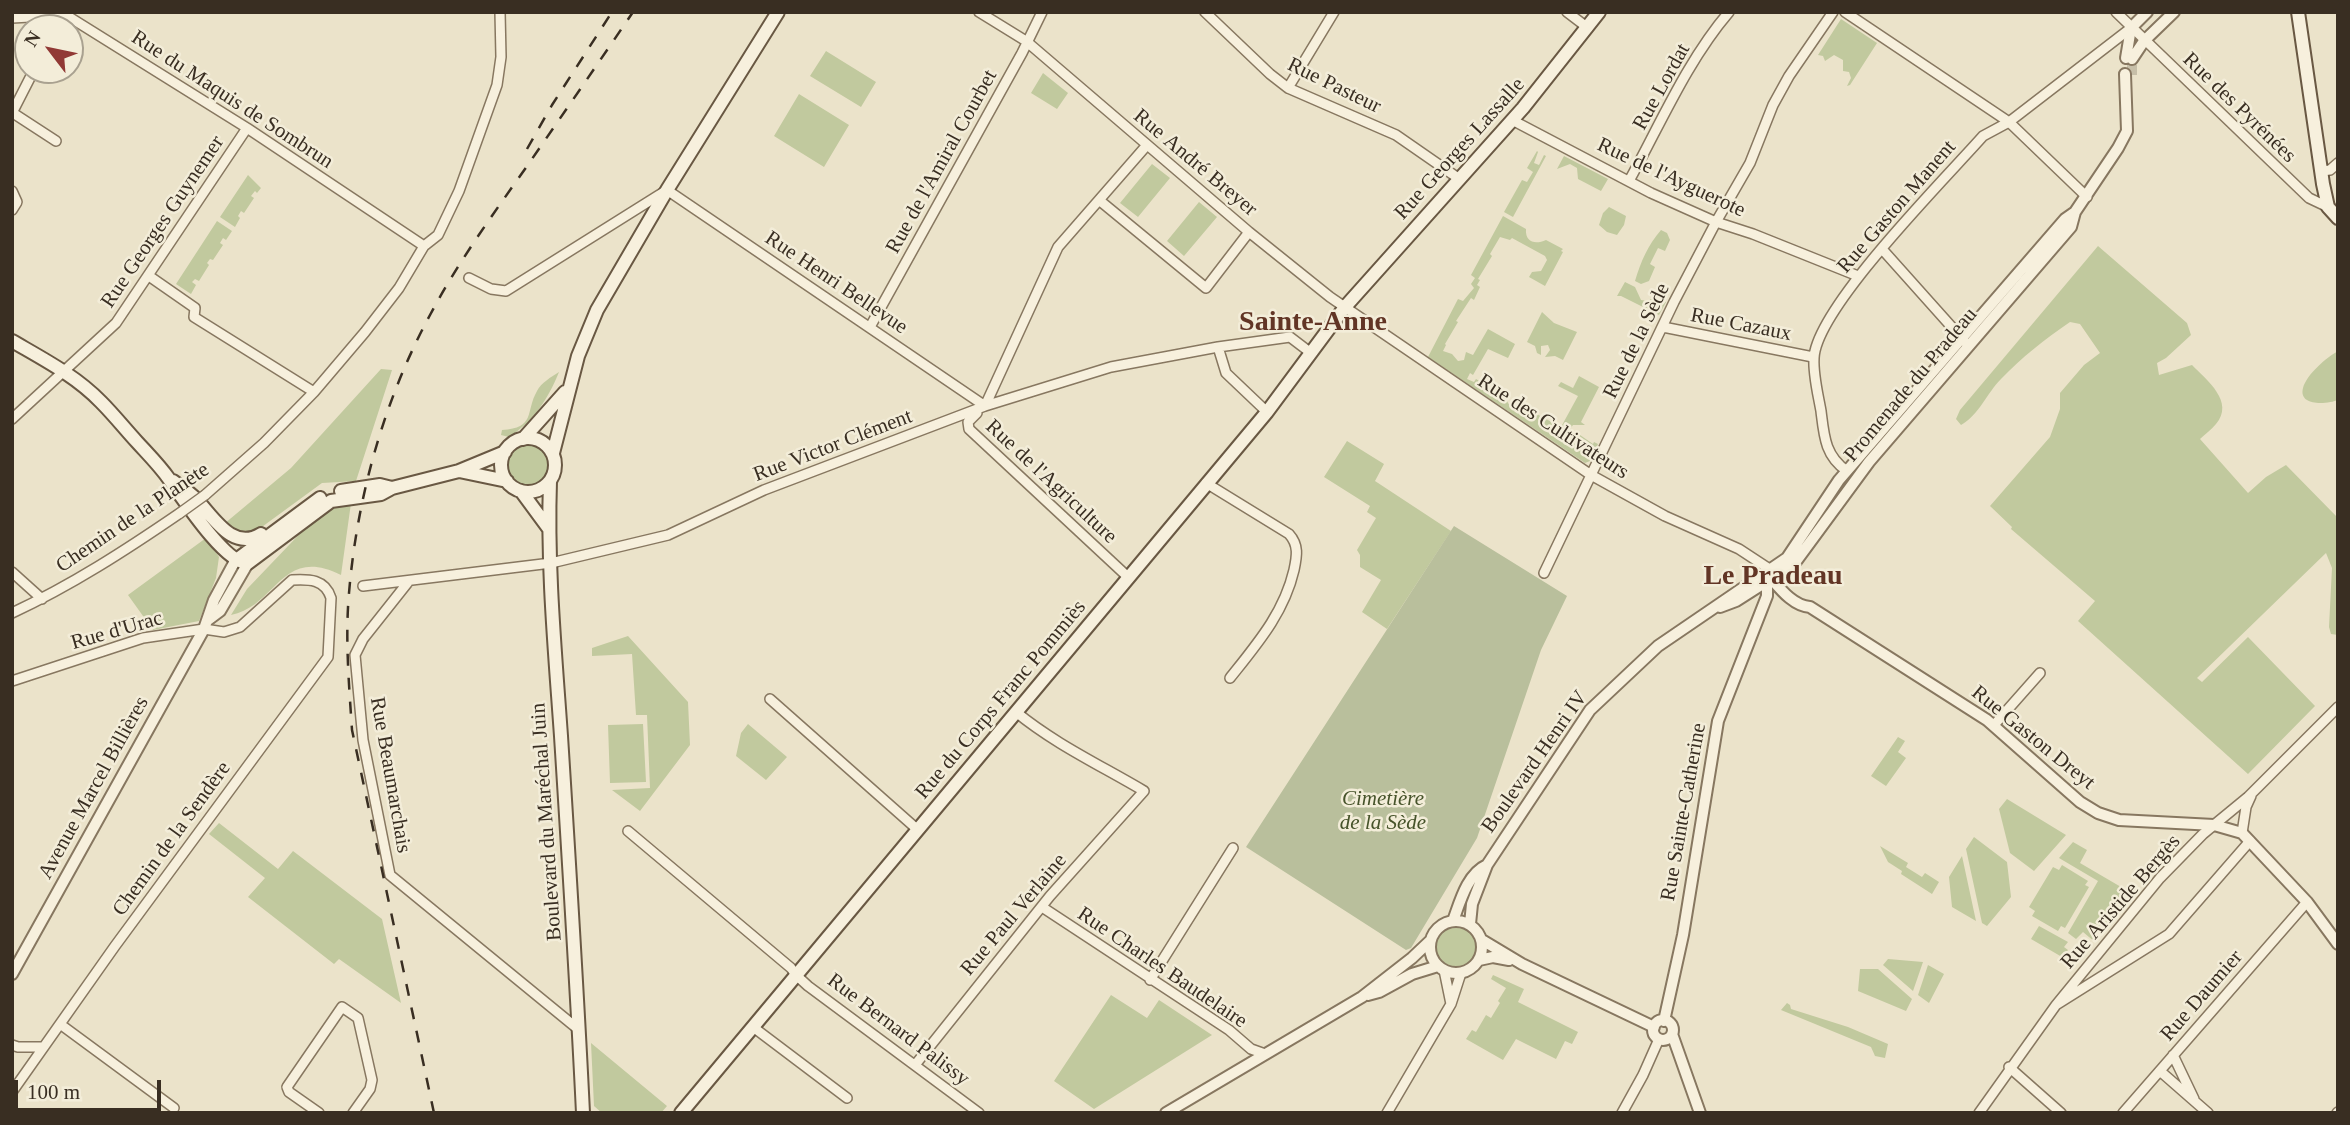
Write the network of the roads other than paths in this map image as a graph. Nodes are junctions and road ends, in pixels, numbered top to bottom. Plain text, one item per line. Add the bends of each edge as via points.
1 (500, 12) edge
2 (778, 12) edge
3 (979, 12) edge
4 (1042, 12) edge
5 (1205, 12) edge
6 (1334, 12) edge
7 (1567, 12) edge
8 (1600, 12) edge
9 (1729, 12) edge
10 (1833, 12) edge
11 (1845, 12) edge
12 (2116, 12) edge
13 (2147, 12) edge
14 (2174, 12) edge
15 (2298, 12) edge
16 (66, 13) edge
17 (12, 18) edge
18 (2131, 27) junction
19 (1588, 28) junction
20 (1026, 41) junction
21 (2144, 41) junction
22 (2128, 74) tunnel mouth
23 (27, 84) edge
24 (1288, 88) junction
25 (12, 113) edge
26 (1512, 120) junction
27 (2009, 122) junction
28 (247, 128) junction
29 (56, 141) dead end
30 (1147, 145) junction
31 (2338, 163) edge
32 (2322, 172) junction
33 (1458, 178) junction
34 (1629, 181) junction
35 (667, 190) junction
36 (12, 191) edge
37 (2087, 197) junction
38 (1099, 200) junction
39 (2328, 206) junction
40 (12, 210) edge
41 (2075, 212) junction
42 (2338, 218) edge
43 (1716, 222) junction
44 (1249, 232) junction
45 (424, 246) junction
46 (1882, 249) junction
47 (149, 276) junction
48 (1858, 276) junction
49 (469, 278) dead end
50 (1345, 307) junction
51 (870, 327) junction
52 (1663, 327) junction
53 (1962, 337) junction
54 (12, 341) edge
55 (1218, 347) junction
56 (1964, 351) junction
57 (1311, 353) junction
58 (1813, 357) junction
59 (62, 371) junction
60 (569, 385) junction
61 (314, 392) junction
62 (983, 408) junction
63 (1267, 412) junction
64 (12, 419) edge
65 (523, 439) junction
66 (505, 452) junction
67 (553, 453) junction
68 (459, 471) junction
69 (1847, 471) junction
70 (1591, 475) junction
71 (167, 477) junction
72 (507, 481) junction
73 (550, 481) junction
74 (1206, 483) junction
75 (392, 488) junction
76 (520, 491) junction
77 (298, 513) junction
78 (549, 529) junction
79 (227, 534) junction
80 (242, 559) junction
81 (551, 563) junction
82 (12, 572) edge
83 (1544, 573) dead end
84 (1771, 576) junction
85 (1129, 578) junction
86 (409, 581) junction
87 (363, 586) dead end
88 (331, 598) joint
89 (42, 599) junction
90 (12, 613) edge
91 (206, 625) junction
92 (2040, 673) dead end
93 (1230, 678) dead end
94 (12, 681) edge
95 (770, 699) dead end
96 (2338, 707) edge
97 (1016, 712) junction
98 (1994, 725) junction
99 (2253, 791) junction
100 (2214, 825) junction
101 (918, 830) junction
102 (628, 831) dead end
103 (2242, 833) junction
104 (2250, 841) junction
105 (1233, 848) dead end
106 (1487, 865) junction
107 (2307, 902) junction
108 (1042, 907) junction
109 (1453, 921) junction
110 (1470, 924) junction
111 (1430, 940) junction
112 (1482, 940) junction
113 (2338, 944) edge
114 (2096, 955) junction
115 (1479, 960) junction
116 (1522, 964) junction
117 (1441, 968) junction
118 (1461, 973) junction
119 (12, 974) edge
120 (2105, 974) junction
121 (796, 975) junction
122 (1150, 980) junction
123 (1362, 997) junction
124 (1451, 1004) junction
125 (2056, 1005) junction
126 (60, 1024) junction
127 (1659, 1024) junction
128 (753, 1027) junction
129 (578, 1029) junction
130 (1672, 1034) junction
131 (1660, 1040) junction
132 (12, 1045) edge
133 (43, 1047) junction
134 (1265, 1054) junction
135 (2173, 1055) junction
136 (915, 1065) junction
137 (2009, 1068) junction
138 (2160, 1071) junction
139 (12, 1092) edge
140 (847, 1098) dead end
141 (2195, 1100) junction
142 (174, 1108) dead end
143 (306, 1109) edge
144 (319, 1113) edge
145 (353, 1113) edge
146 (583, 1113) edge
147 (681, 1113) edge
148 (979, 1113) edge
149 (1166, 1113) edge
150 (1387, 1113) edge
151 (1622, 1113) edge
152 (1700, 1113) edge
153 (1979, 1113) edge
154 (2060, 1113) edge
155 (2123, 1113) edge
156 (2208, 1113) edge

1 - 45 street, Chemin de la Planète via 497,85 459,191 438,235
2 - 35 main road
3 - 20 street, Rue André Breyer
4 - 20 street, Rue de l'Amiral Courbet
5 - 24 street, Rue Pasteur
6 - 24 street
7 - 19 street
8 - 19 main road, Rue Georges Lassalle
9 - 34 street, Rue Lordat via 1714,30
10 - 43 street, Rue de la Sède via 1778,95 1750,163
11 - 27 street
12 - 18 street, Rue des Pyrénées
13 - 18 street
14 - 21 street
15 - 32 main road
16 - 17 street
16 - 28 street, Rue du Maquis de Sombrun
18 - 21 street, Rue des Pyrénées
18 - 21 street via 2129,59
18 - 27 street, Rue Gaston Manent
19 - 26 main road, Rue Georges Lassalle
20 - 30 street, Rue André Breyer
20 - 51 street, Rue de l'Amiral Courbet
21 - 39 street, Rue des Pyrénées via 2309,198
22 - 37 street, Promenade du Pradeau via 2125,137
23 - 25 street
24 - 33 street, Rue Pasteur via 1396,135
25 - 29 street
26 - 33 main road, Rue Georges Lassalle
26 - 34 street, Rue de l'Ayguerote
27 - 37 street
27 - 46 street, Rue Gaston Manent via 1983,136
28 - 45 street, Rue du Maquis de Sombrun
28 - 47 street, Rue Georges Guynemer
30 - 38 street
30 - 44 street, Rue André Breyer
31 - 32 street
32 - 39 main road
33 - 50 main road, Rue Georges Lassalle
34 - 43 street, Rue de l'Ayguerote
35 - 49 street via 506,291
35 - 51 street, Rue Henri Bellevue
35 - 60 main road via 597,310
36 - 40 street via 17,202
37 - 41 street, Promenade du Pradeau
38 - 44 street via 1206,288
38 - 62 street via 1058,247
39 - 42 main road
41 - 53 street, Promenade du Pradeau
41 - 56 street, Promenade du Pradeau via 2071,228
43 - 48 street, Rue de l'Ayguerote
43 - 52 street, Rue de la Sède
44 - 50 street, Rue André Breyer
45 - 61 street, Chemin de la Planète via 390,299
46 - 48 street, Rue Gaston Manent
46 - 53 street
47 - 59 street, Rue Georges Guynemer via 116,323
47 - 61 street via 195,307 194,317
48 - 58 street, Rue Gaston Manent via 1826,326
50 - 57 main road, Rue du Corps Franc Pommiès
50 - 70 street, Rue des Cultivateurs
51 - 62 street, Rue Henri Bellevue
52 - 58 street, Rue Cazaux
52 - 70 street, Rue de la Sède
53 - 56 street
53 - 69 street, Promenade du Pradeau
54 - 59 main road
55 - 57 street, Rue Victor Clément via 1290,337
55 - 62 street, Rue Victor Clément via 1111,367
55 - 63 street via 1226,373
56 - 84 street, Promenade du Pradeau via 1869,462 1794,564
57 - 63 main road, Rue du Corps Franc Pommiès
58 - 69 street via 1825,445 1836,464
59 - 64 street, Rue Georges Guynemer
59 - 71 main road via 100,400
60 - 65 main road
60 - 67 main road
61 - 89 street, Chemin de la Planète, bridge via 205,495 114,558
62 - 81 street, Rue Victor Clément via 764,490 668,535
62 - 85 street, Rue de l'Agriculture via 968,422 969,429
63 - 74 main road, Rue du Corps Franc Pommiès
65 - 66 main road
65 - 67 main road via 541,441
66 - 68 main road
66 - 72 main road via 502,467
67 - 73 main road via 555,468
68 - 72 main road
68 - 75 main road
69 - 84 street, Promenade du Pradeau
70 - 83 street, Rue de la Sède
70 - 84 street, Rue des Cultivateurs via 1653,510 1739,549
71 - 79 main road via 193,496
71 - 80 main road via 184,503
72 - 76 main road
73 - 76 main road via 537,491
73 - 78 main road, Boulevard du Maréchal Juin
74 - 85 main road, Rue du Corps Franc Pommiès
74 - 93 street via 1289,534 1296,544 1283,605
75 - 77 main road via 380,485 327,494
75 - 80 main road via 381,494 331,501
76 - 78 main road
77 - 79 main road via 251,539
77 - 80 main road
78 - 81 main road, Boulevard du Maréchal Juin
79 - 80 main road
80 - 91 street, Avenue Marcel Billières via 220,611
81 - 86 street, Rue Victor Clément
81 - 129 main road, Boulevard du Maréchal Juin
82 - 89 street
84 - 98 street, Rue Gaston Dreyt via 1804,607
84 - 106 street, Boulevard Henri IV via 1658,646 1590,710
84 - 127 street, Rue Sainte-Catherine via 1718,721 1683,935
85 - 97 main road, Rue du Corps Franc Pommiès
86 - 87 street, Rue Victor Clément
86 - 129 street, Rue Beaumarchais via 355,655 363,740 390,875
88 - 91 street, Rue d'Urac via 320,583 292,580 240,628 225,632
88 - 126 street, Chemin de la Sendère via 328,657
89 - 90 street, Chemin de la Planète
91 - 94 street, Rue d'Urac via 143,638
91 - 119 street, Avenue Marcel Billières
92 - 98 street
95 - 101 street
96 - 99 street, Rue Aristide Bergès
97 - 101 main road, Rue du Corps Franc Pommiès
97 - 108 street, Rue Paul Verlaine via 1057,743 1144,791
98 - 100 street, Rue Gaston Dreyt via 2098,813 2119,820
99 - 100 street, Rue Aristide Bergès
99 - 103 street
100 - 103 street, Rue Gaston Dreyt
100 - 114 street, Rue Aristide Bergès via 2160,878
101 - 121 main road, Rue du Corps Franc Pommiès
102 - 121 street, Rue Bernard Palissy
103 - 104 street
104 - 107 street
104 - 120 street via 2169,934
105 - 122 street
106 - 109 street, Boulevard Henri IV via 1463,892
106 - 110 street, Boulevard Henri IV via 1472,904
107 - 113 street
107 - 135 street, Rue Daumier
108 - 122 street, Rue Charles Baudelaire
108 - 136 street, Rue Paul Verlaine
109 - 110 street
109 - 111 street via 1439,927
110 - 112 street
111 - 117 street via 1431,954
111 - 123 street
112 - 115 street
112 - 116 street
114 - 120 street via 2097,966
114 - 125 street, Rue Aristide Bergès
115 - 116 street via 1493,957
115 - 118 street
116 - 127 street
117 - 118 street
117 - 123 street via 1412,974
117 - 124 street
118 - 124 street
120 - 125 street
121 - 128 main road, Rue du Corps Franc Pommiès
121 - 136 street, Rue Bernard Palissy
122 - 134 street, Rue Charles Baudelaire
123 - 134 street
124 - 150 street
125 - 137 street, Rue Aristide Bergès
126 - 133 street, Chemin de la Sendère
126 - 142 street
127 - 130 street via 1672,1027
127 - 131 street via 1654,1034
128 - 140 street
128 - 147 main road, Rue du Corps Franc Pommiès
129 - 146 main road, Boulevard du Maréchal Juin
130 - 131 street
130 - 152 street
131 - 151 street
132 - 133 street
133 - 139 street, Chemin de la Sendère
134 - 149 street
135 - 138 street, Rue Daumier
135 - 141 street
136 - 148 street, Rue Bernard Palissy
137 - 153 street, Rue Aristide Bergès
137 - 154 street
138 - 141 street
138 - 155 street, Rue Daumier
141 - 156 street
143 - 144 street
143 - 145 street via 289,1092 288,1082 342,1007 358,1018 372,1080

